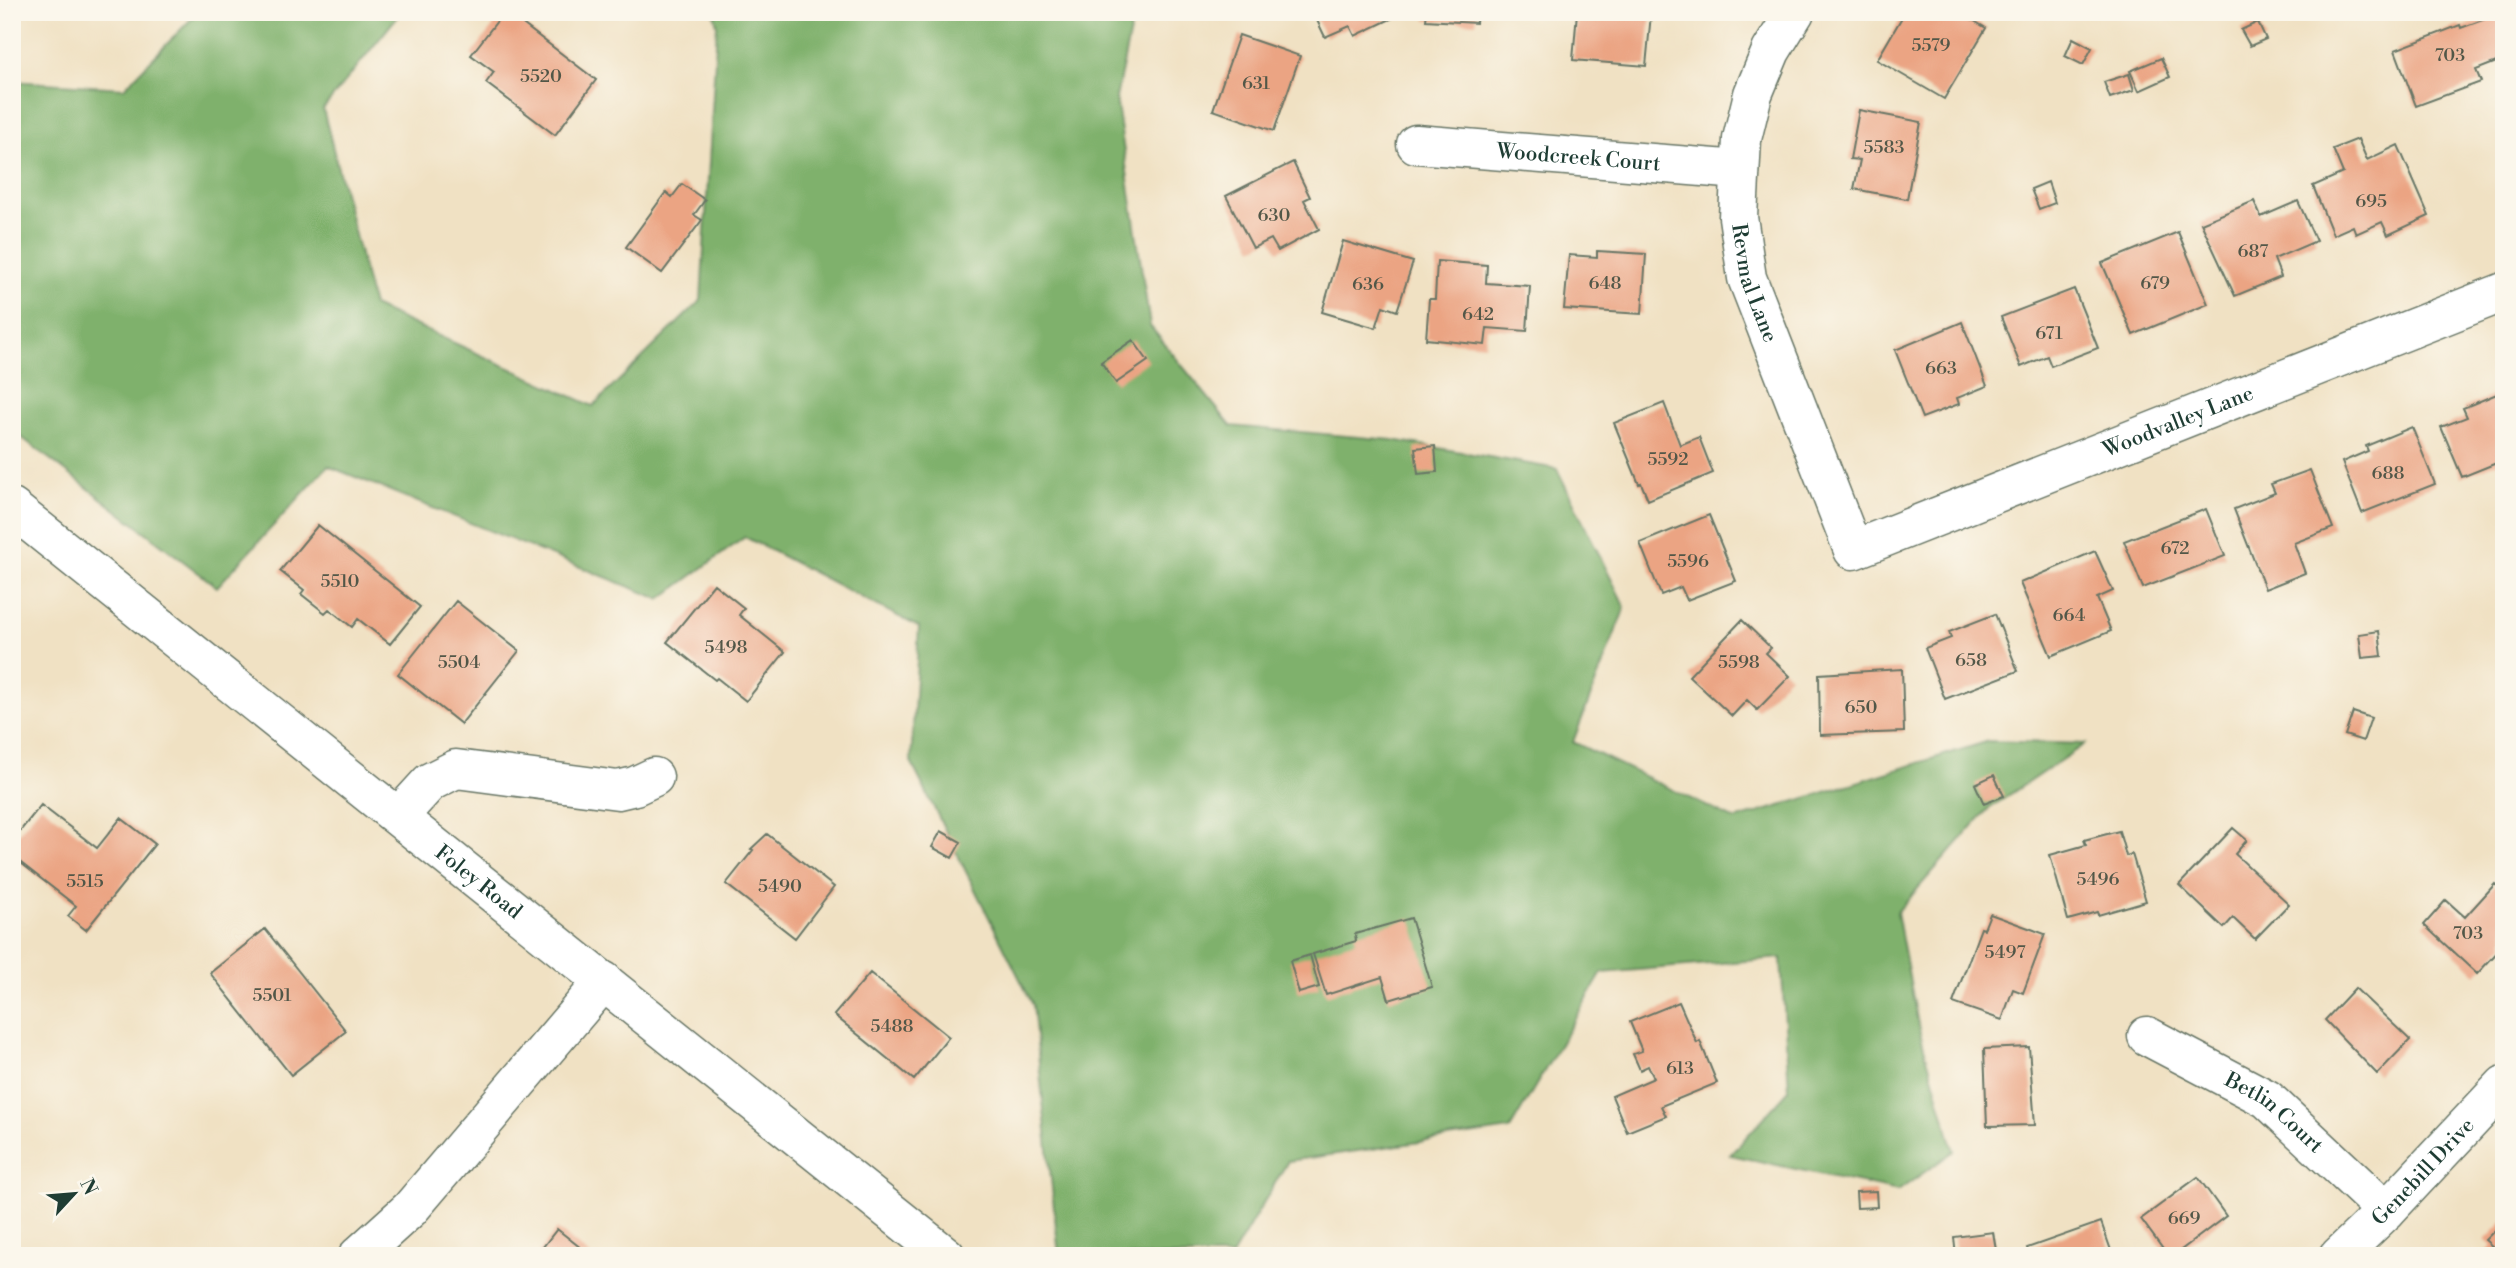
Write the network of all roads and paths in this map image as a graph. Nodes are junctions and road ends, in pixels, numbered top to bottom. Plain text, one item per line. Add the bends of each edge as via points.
1 (1795, 12) edge
2 (1416, 144) dead end
3 (1740, 170) junction
4 (2504, 292) edge
5 (12, 508) edge
6 (1853, 550) joint
7 (654, 777) dead end
8 (399, 816) junction
9 (604, 981) junction
10 (2147, 1036) dead end
11 (2504, 1085) edge
12 (2386, 1211) junction
13 (358, 1256) edge
14 (946, 1256) edge
15 (2339, 1256) edge

1 - 3 street, Revmal Lane via 1771,51 1753,94
2 - 3 street, Woodcreek Court
3 - 6 street, Revmal Lane via 1738,216 1747,278
4 - 6 street, Woodvalley Lane
5 - 8 street, Foley Road
7 - 8 street via 618,790 456,768 430,782
8 - 9 street, Foley Road
9 - 13 street via 410,1209
9 - 14 street, Foley Road
10 - 12 street, Betlin Court via 2267,1099
11 - 12 street, Genebill Drive
12 - 15 street, Genebill Drive

